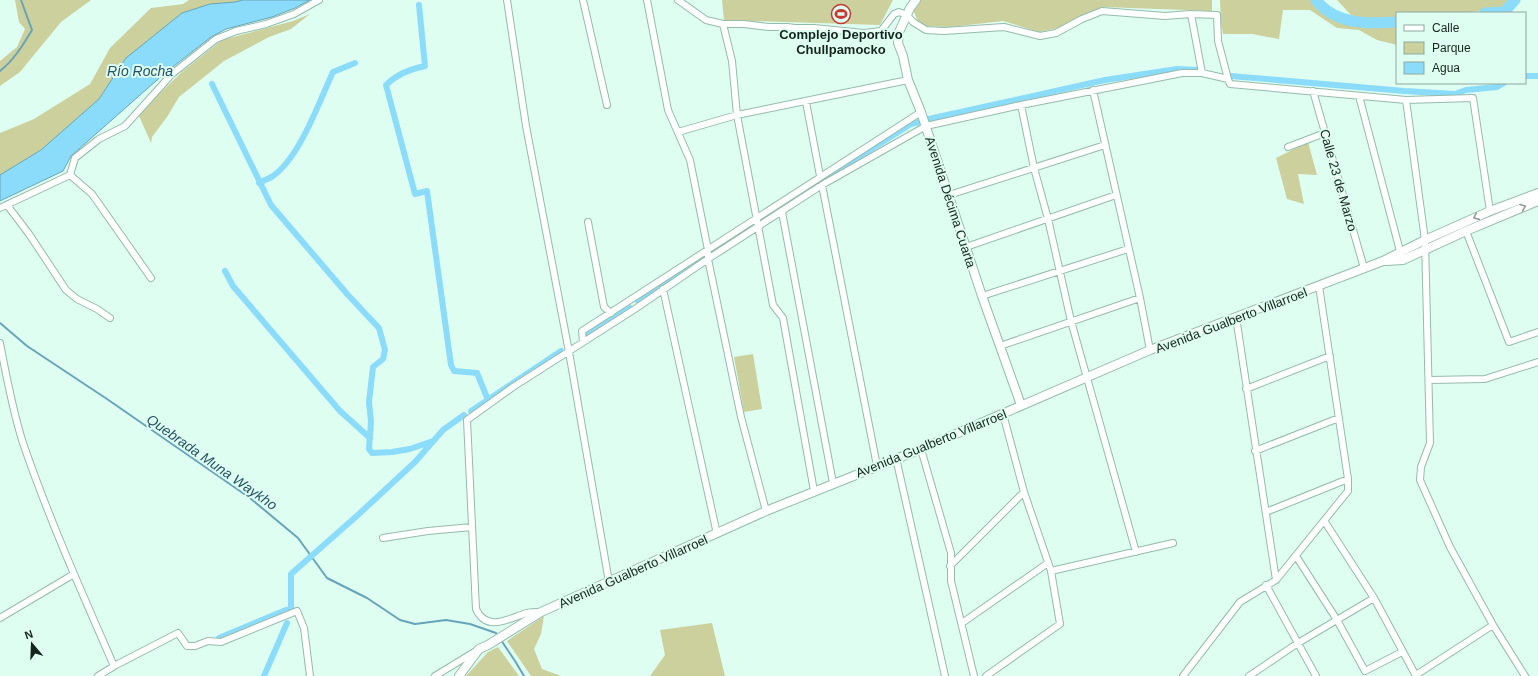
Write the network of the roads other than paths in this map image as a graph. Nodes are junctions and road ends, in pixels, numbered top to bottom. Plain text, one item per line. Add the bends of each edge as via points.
1 (319, 0) edge
2 (507, 0) edge
3 (583, 0) edge
4 (647, 0) edge
5 (678, 0) edge
6 (916, 0) edge
7 (1191, 14) junction
8 (907, 15) junction
9 (723, 24) junction
10 (1202, 73) junction
11 (1228, 79) junction
12 (908, 80) junction
13 (1093, 90) junction
14 (1313, 91) junction
15 (1359, 96) junction
16 (1406, 100) junction
17 (806, 102) junction
18 (607, 105) dead end
19 (1022, 105) junction
20 (921, 112) junction
21 (737, 115) junction
22 (926, 126) junction
23 (678, 132) junction
24 (1325, 133) junction
25 (1105, 145) junction
26 (1288, 147) dead end
27 (1034, 168) junction
28 (70, 174) junction
29 (820, 176) junction
30 (822, 185) junction
31 (1538, 193) edge
32 (949, 195) junction
33 (1116, 195) junction
34 (1538, 201) edge
35 (7, 205) junction
36 (0, 208) edge
37 (1490, 211) junction
38 (782, 212) junction
39 (757, 218) junction
40 (1048, 219) junction
41 (588, 222) dead end
42 (759, 227) junction
43 (1466, 231) junction
44 (1425, 240) junction
45 (966, 247) junction
46 (1128, 249) junction
47 (708, 250) junction
48 (1424, 250) junction
49 (1400, 252) junction
50 (708, 259) junction
51 (1383, 261) junction
52 (1364, 268) junction
53 (1060, 271) junction
54 (151, 278) dead end
55 (1320, 286) junction
56 (663, 289) junction
57 (982, 296) junction
58 (1140, 298) junction
59 (610, 313) junction
60 (1236, 317) junction
61 (110, 318) dead end
62 (1071, 321) junction
63 (1538, 332) edge
64 (583, 342) junction
65 (0, 343) edge
66 (1000, 346) junction
67 (1150, 350) junction
68 (569, 352) junction
69 (1330, 356) junction
70 (1538, 362) edge
71 (1086, 377) junction
72 (1429, 380) junction
73 (1246, 389) junction
74 (1021, 405) junction
75 (1003, 414) junction
76 (1339, 418) junction
77 (921, 448) junction
78 (1255, 451) junction
79 (896, 458) junction
80 (877, 466) junction
81 (1348, 479) junction
82 (833, 483) junction
83 (814, 491) junction
84 (1024, 492) junction
85 (766, 511) junction
86 (1266, 512) junction
87 (1325, 522) junction
88 (472, 527) junction
89 (717, 534) junction
90 (383, 538) dead end
91 (1173, 543) dead end
92 (1136, 552) junction
93 (1296, 556) junction
94 (1048, 563) junction
95 (950, 566) junction
96 (1051, 571) junction
97 (74, 574) junction
98 (1276, 580) junction
99 (609, 582) junction
100 (1266, 585) junction
101 (1374, 598) junction
102 (541, 612) junction
103 (0, 618) edge
104 (1337, 620) junction
105 (962, 623) junction
106 (1493, 625) junction
107 (1298, 643) junction
108 (479, 649) junction
109 (1402, 652) junction
110 (114, 666) junction
111 (1251, 675) edge
112 (98, 676) edge
113 (310, 676) edge
114 (435, 676) edge
115 (459, 676) edge
116 (945, 676) edge
117 (974, 676) edge
118 (986, 676) edge
119 (1183, 676) edge
120 (1316, 676) edge
121 (1416, 676) edge
122 (1525, 676) edge

1 - 28 street via 294,14 216,39 172,74 125,126 99,139 75,158
2 - 68 street via 526,126
3 - 18 street
4 - 23 street via 668,110
5 - 9 street via 706,20
6 - 8 main road, Avenida Décima Cuarta
7 - 8 street via 1165,16 1102,11 1056,33 1040,36 1004,27 926,30
7 - 10 street
7 - 11 street via 1216,15 1218,41
8 - 9 street via 899,12 894,14 881,32 864,33
8 - 12 main road, Avenida Décima Cuarta via 899,32 898,43
9 - 21 street via 732,61
10 - 11 street
10 - 13 street via 1182,73
11 - 14 street via 1230,84
12 - 17 street
12 - 20 main road, Avenida Décima Cuarta
13 - 19 street
13 - 25 street
14 - 15 street
14 - 24 street, Calle 23 de Marzo
15 - 16 street
15 - 49 street
16 - 37 street via 1473,98
16 - 44 street
17 - 21 street
17 - 29 street
19 - 22 street
19 - 27 street
20 - 22 main road, Avenida Décima Cuarta
20 - 29 street
21 - 23 street
21 - 39 street
22 - 30 street
22 - 32 main road, Avenida Décima Cuarta
23 - 47 street via 690,160
24 - 26 street
24 - 52 street, Calle 23 de Marzo
25 - 27 street
25 - 33 street
27 - 32 street
27 - 40 street
28 - 35 street
28 - 54 street via 92,194
29 - 39 street
30 - 38 street
30 - 80 street
31 - 37 main road, Avenida Gualberto Villarroel
32 - 45 main road, Avenida Décima Cuarta
33 - 40 street
33 - 46 street
43 -> 34 main road, Avenida Gualberto Villarroel
35 - 36 street
35 - 61 street via 66,290
37 -> 44 main road, Avenida Gualberto Villarroel
38 - 42 street
38 - 82 street
39 - 42 street
39 - 47 street
40 - 45 street
40 - 53 street
41 - 59 street via 604,307
42 - 50 street
42 - 83 street via 773,305 783,318
43 - 48 main road, Avenida Gualberto Villarroel
43 - 63 street via 1509,342
44 - 48 street
44 - 49 main road, Avenida Gualberto Villarroel
45 - 57 main road, Avenida Décima Cuarta
46 - 53 street
46 - 58 street
47 - 50 street
47 - 59 street
48 - 51 main road, Avenida Gualberto Villarroel via 1402,260
48 - 72 street
49 - 51 main road, Avenida Gualberto Villarroel
50 - 56 street
50 - 85 street via 741,417
51 - 52 main road, Avenida Gualberto Villarroel
52 - 55 main road, Avenida Gualberto Villarroel
53 - 57 street
53 - 62 street
55 - 60 main road, Avenida Gualberto Villarroel
55 - 69 street
56 - 64 street
56 - 89 street
57 - 66 main road, Avenida Décima Cuarta
58 - 62 street
58 - 67 street
59 - 64 street via 582,331
60 - 67 main road, Avenida Gualberto Villarroel
60 - 73 street
62 - 66 street
62 - 71 street
64 - 68 street
65 - 97 street via 23,442
66 - 74 main road, Avenida Décima Cuarta
67 - 71 main road, Avenida Gualberto Villarroel
68 - 88 street via 467,420
68 - 99 street
69 - 73 street
69 - 76 street
70 - 72 street via 1485,379
71 - 74 main road, Avenida Gualberto Villarroel
71 - 92 street
72 - 106 street via 1430,442 1421,467 1420,480 1450,547
73 - 78 street
74 - 75 main road, Avenida Gualberto Villarroel
75 - 77 main road, Avenida Gualberto Villarroel
75 - 84 street
76 - 78 street
76 - 81 street
77 - 79 main road, Avenida Gualberto Villarroel
77 - 95 street via 951,554
78 - 86 street
79 - 80 main road, Avenida Gualberto Villarroel
79 - 116 street
80 - 82 main road, Avenida Gualberto Villarroel
81 - 86 street
81 - 87 street via 1348,491
82 - 83 main road, Avenida Gualberto Villarroel
83 - 85 main road, Avenida Gualberto Villarroel
84 - 94 street
84 - 95 street
85 - 89 main road, Avenida Gualberto Villarroel
86 - 98 street
87 - 93 street
87 - 101 street
88 - 90 street
88 - 102 street via 476,609 479,615 489,622 500,622 529,612
89 - 99 main road, Avenida Gualberto Villarroel
91 - 92 street
92 - 96 street
93 - 98 street
93 - 104 street
94 - 96 street
94 - 105 street
95 - 105 street via 951,581
96 - 118 street via 1060,624
97 - 103 street
97 - 110 street
98 - 100 street
99 - 102 main road, Avenida Gualberto Villarroel
100 - 107 street
100 - 119 street via 1240,602
101 - 104 street
101 - 109 street
102 - 108 main road, Avenida Gualberto Villarroel
104 - 107 street
104 - 109 street via 1365,671
105 - 117 street
106 - 121 street
106 - 122 street
107 - 111 street
107 - 120 street
108 - 114 street
108 - 115 main road
109 - 121 street
110 - 112 street
110 - 113 street via 178,633 187,646 208,641 221,642 297,611 304,628

